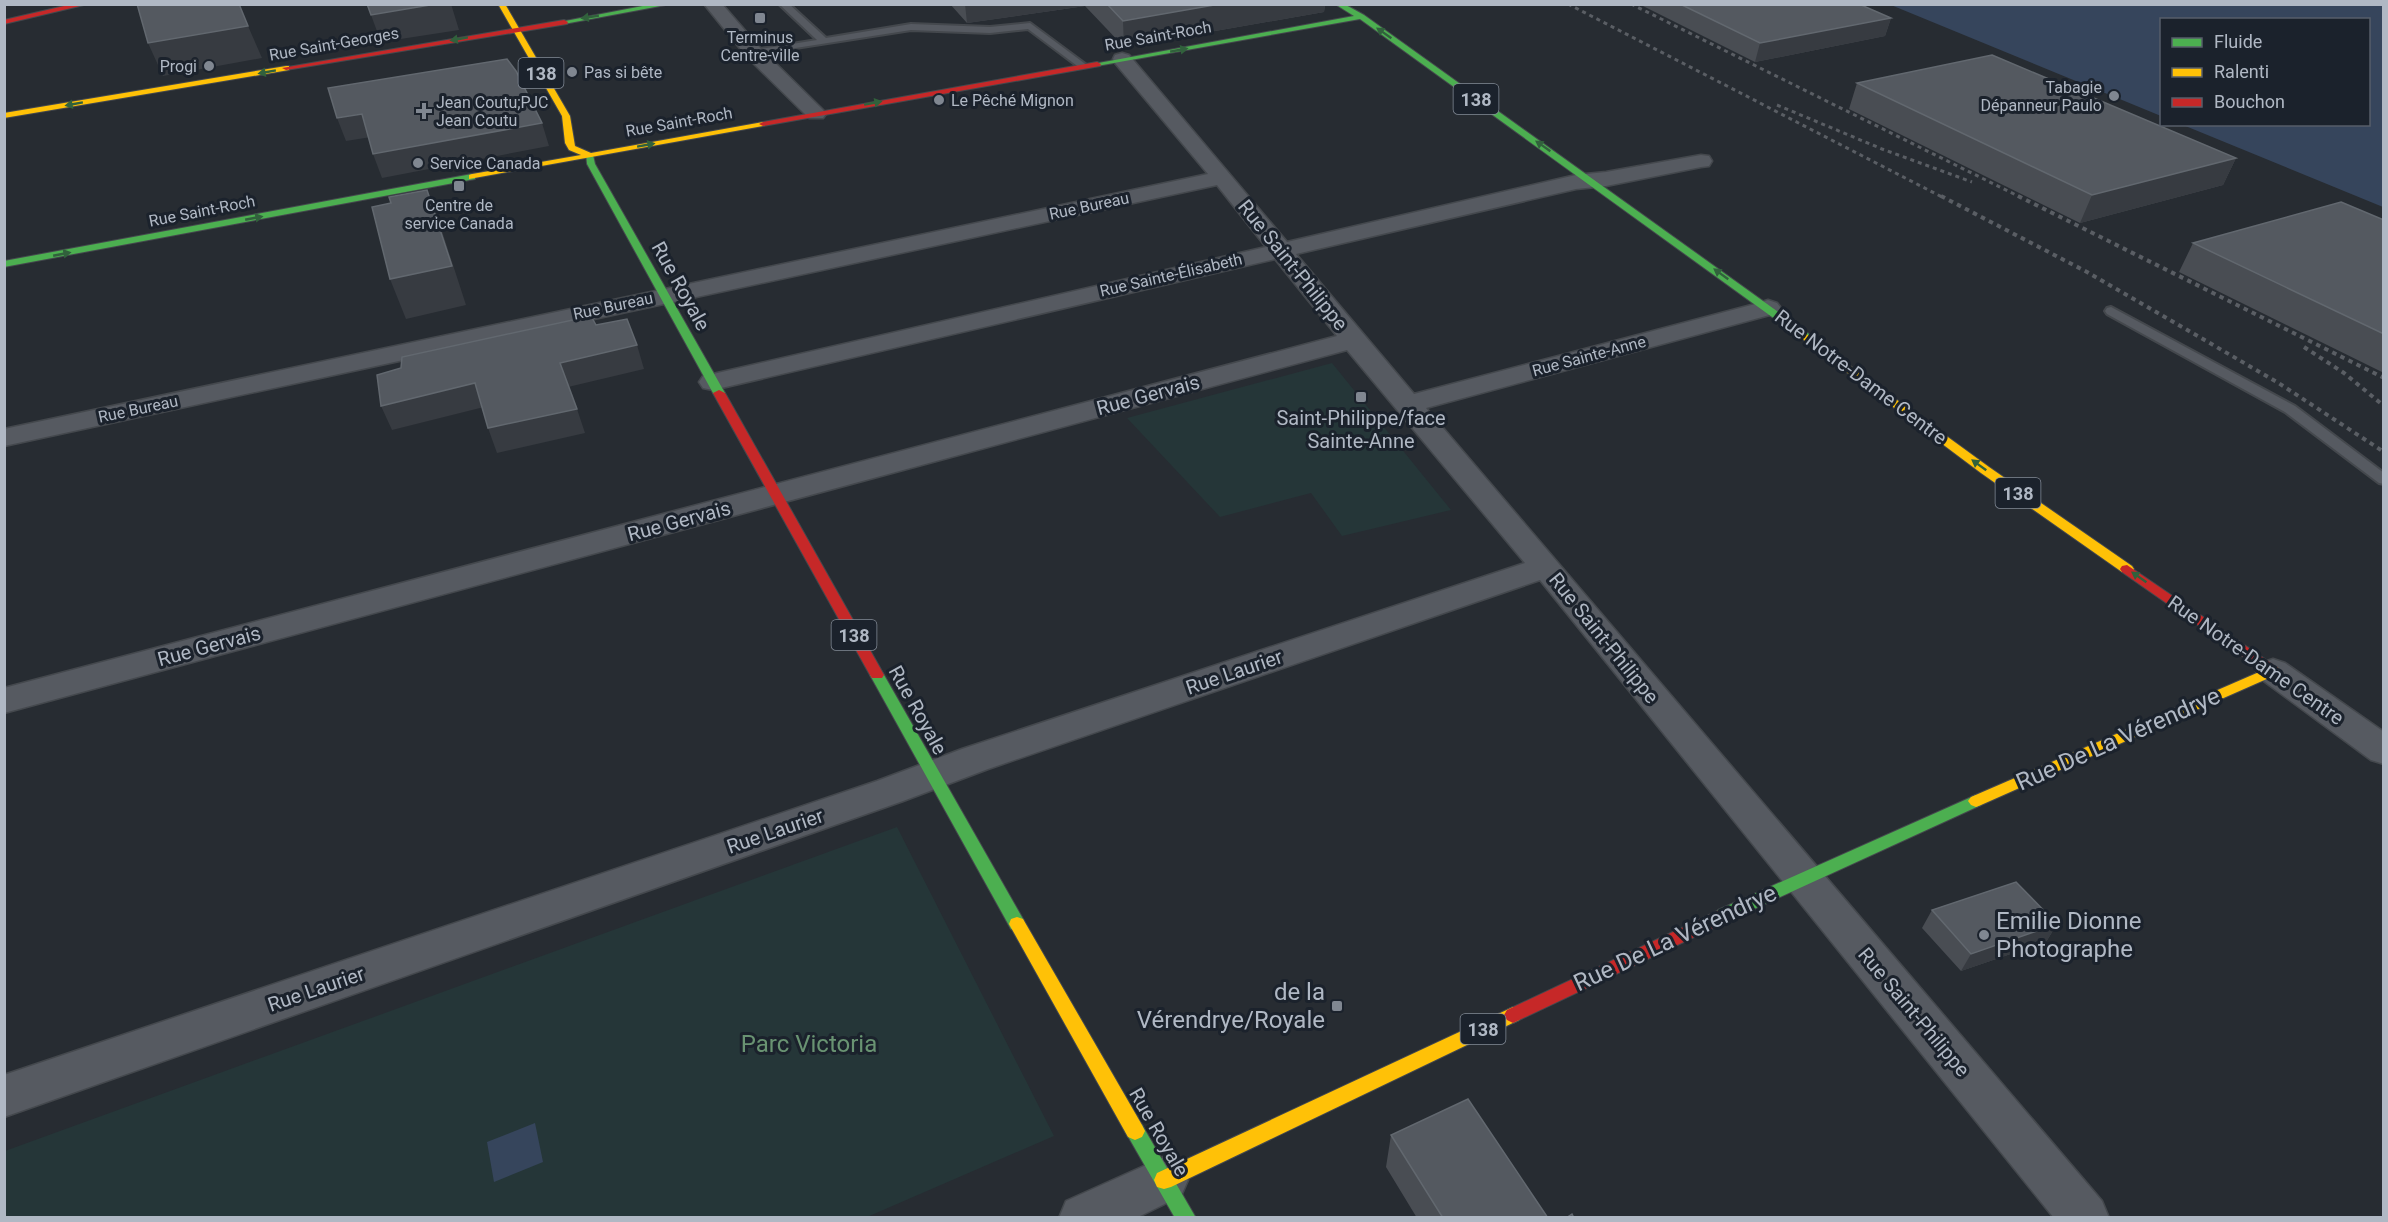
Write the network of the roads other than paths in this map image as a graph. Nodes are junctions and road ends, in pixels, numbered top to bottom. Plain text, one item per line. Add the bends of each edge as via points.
1 (85, 4) edge
2 (501, 4) edge
3 (668, 4) edge
4 (712, 4) edge
5 (783, 4) edge
6 (1338, 4) edge
7 (1361, 17) junction
8 (4, 22) edge
9 (517, 29) junction
10 (824, 41) junction
11 (754, 53) junction
12 (1122, 59) junction
13 (1083, 66) junction
14 (816, 114) junction
15 (4, 116) edge
16 (566, 116) junction
17 (582, 127) dead end
18 (599, 141) dead end
19 (588, 155) junction
20 (1701, 161) dead end
21 (1222, 177) junction
22 (1591, 180) junction
23 (1281, 249) junction
24 (4, 264) edge
25 (663, 296) junction
26 (1768, 308) junction
27 (2112, 312) dead end
28 (1353, 340) junction
29 (713, 382) junction
30 (1410, 404) junction
31 (4, 438) edge
32 (2384, 480) edge
33 (777, 495) junction
34 (1546, 567) junction
35 (2273, 671) junction
36 (4, 701) edge
37 (2384, 751) edge
38 (932, 775) junction
39 (1802, 878) junction
40 (4, 1096) edge
41 (1175, 1199) edge
42 (1083, 1218) edge
43 (2085, 1218) edge

1 - 8 main road
2 - 9 main road, Rue Royale / 138
3 -> 9 main road, Rue Saint-Georges
4 - 11 street
5 - 10 lane
6 - 7 main road, Rue Notre-Dame Centre / 138
12 -> 7 main road, Rue Saint-Roch
22 -> 7 main road, Rue Notre-Dame Centre / 138
9 -> 15 main road, Rue Saint-Georges
9 - 16 main road, Rue Royale / 138
10 - 11 lane
10 - 13 lane via 911,27 990,30 1030,26
11 - 14 street
12 - 13 main road, Rue Saint-Roch
12 - 21 street, Rue Saint-Philippe
14 -> 13 main road, Rue Saint-Roch
19 -> 14 main road, Rue Saint-Roch
16 - 17 main road, Rue Royale / 138
16 - 19 main road, Rue Royale / 138 via 569,143
18 - 19 main road via 600,145
24 -> 19 main road, Rue Saint-Roch
19 - 25 main road, Rue Royale / 138
20 - 22 street, Rue Sainte-Élisabeth
21 - 23 street, Rue Saint-Philippe
21 - 25 street, Rue Bureau
22 - 23 street, Rue Sainte-Élisabeth
26 -> 22 main road, Rue Notre-Dame Centre
23 - 28 street, Rue Saint-Philippe
23 - 29 street, Rue Sainte-Élisabeth
25 - 29 main road, Rue Royale / 138
25 - 31 street, Rue Bureau
26 - 30 street, Rue Sainte-Anne
35 -> 26 main road, Rue Notre-Dame Centre / 138 via 1985,470
27 - 32 lane via 2290,409
28 - 30 street, Rue Saint-Philippe
28 - 33 street, Rue Gervais
29 - 33 main road, Rue Royale / 138
30 - 34 street, Rue Saint-Philippe
33 - 36 street, Rue Gervais
33 - 38 main road, Rue Royale / 138
34 - 38 street, Rue Laurier
34 - 39 street, Rue Saint-Philippe
35 - 37 street, Rue Notre-Dame Centre
35 - 39 main road, Rue De La Vérendrye / 138
38 - 40 street, Rue Laurier
38 - 41 main road, Rue Royale / 138
39 - 41 main road, Rue De La Vérendrye / 138
39 - 43 street, Rue Saint-Philippe
41 - 42 street, Rue De La Vérendrye

